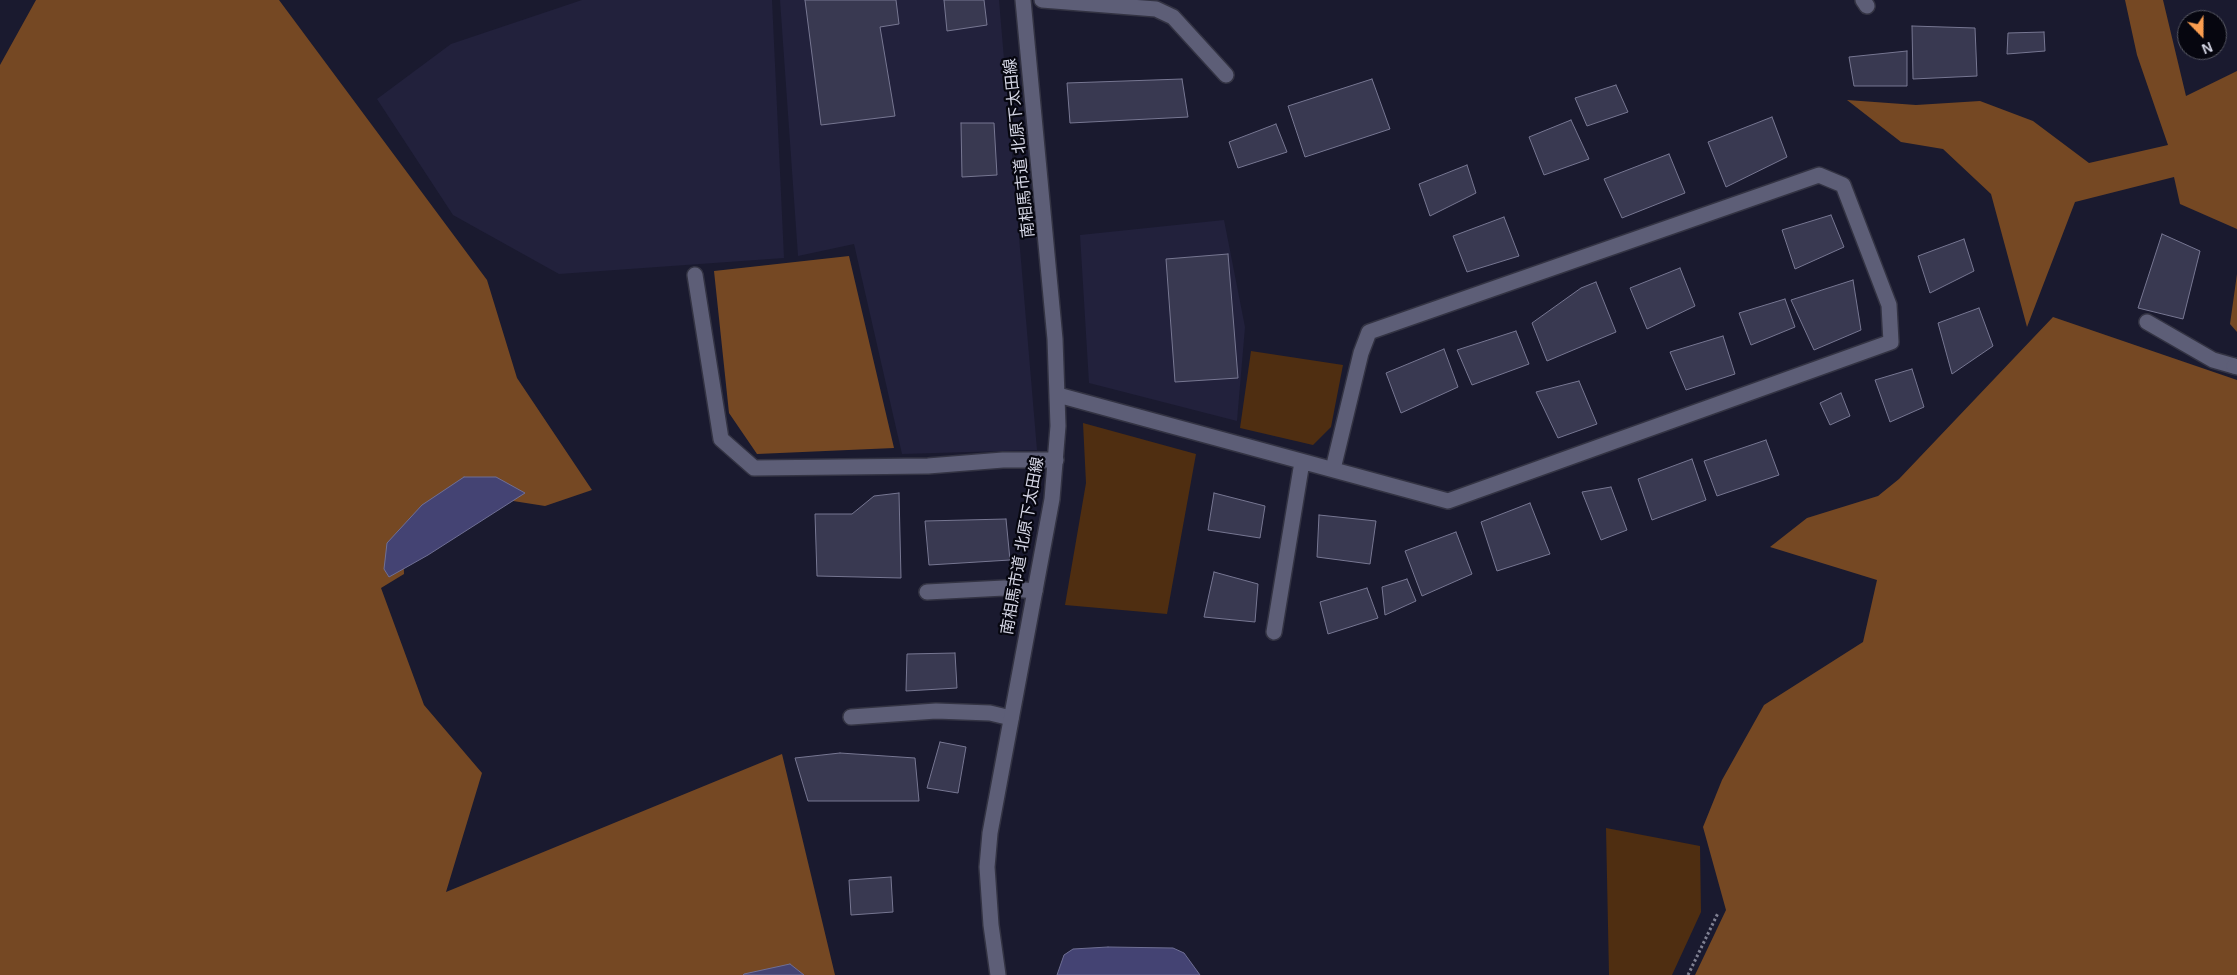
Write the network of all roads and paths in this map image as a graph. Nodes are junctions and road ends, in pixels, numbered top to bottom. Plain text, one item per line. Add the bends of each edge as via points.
1 (1027, 0) edge
2 (1042, 0) edge
3 (1226, 75) dead end
4 (695, 275) dead end
5 (2147, 322) dead end
6 (2235, 367) edge
7 (1058, 395) junction
8 (1056, 460) junction
9 (1302, 462) junction
10 (1333, 469) junction
11 (1035, 591) junction
12 (927, 592) dead end
13 (1274, 632) dead end
14 (850, 717) dead end
15 (1011, 718) junction
16 (1718, 913) dead end
17 (998, 975) edge
18 (1688, 975) edge

1 - 7 street, 南相馬市道 北原下太田線 via 1038,173 1047,240
2 - 3 street via 1156,9 1173,17
4 - 8 street via 721,439 754,468 928,466
5 - 6 street via 2213,360
7 - 8 street, 南相馬市道 北原下太田線
7 - 9 street
8 - 11 street, 南相馬市道 北原下太田線
9 - 10 street
9 - 13 street
10 - 10 street via 1448,501 1891,342 1889,305 1843,185 1819,175 1369,332
11 - 12 street via 1004,588
11 - 15 street, 南相馬市道 北原下太田線
14 - 15 street via 936,710 990,713
15 - 17 street, 南相馬市道 北原下太田線 via 987,867
16 - 18 path

